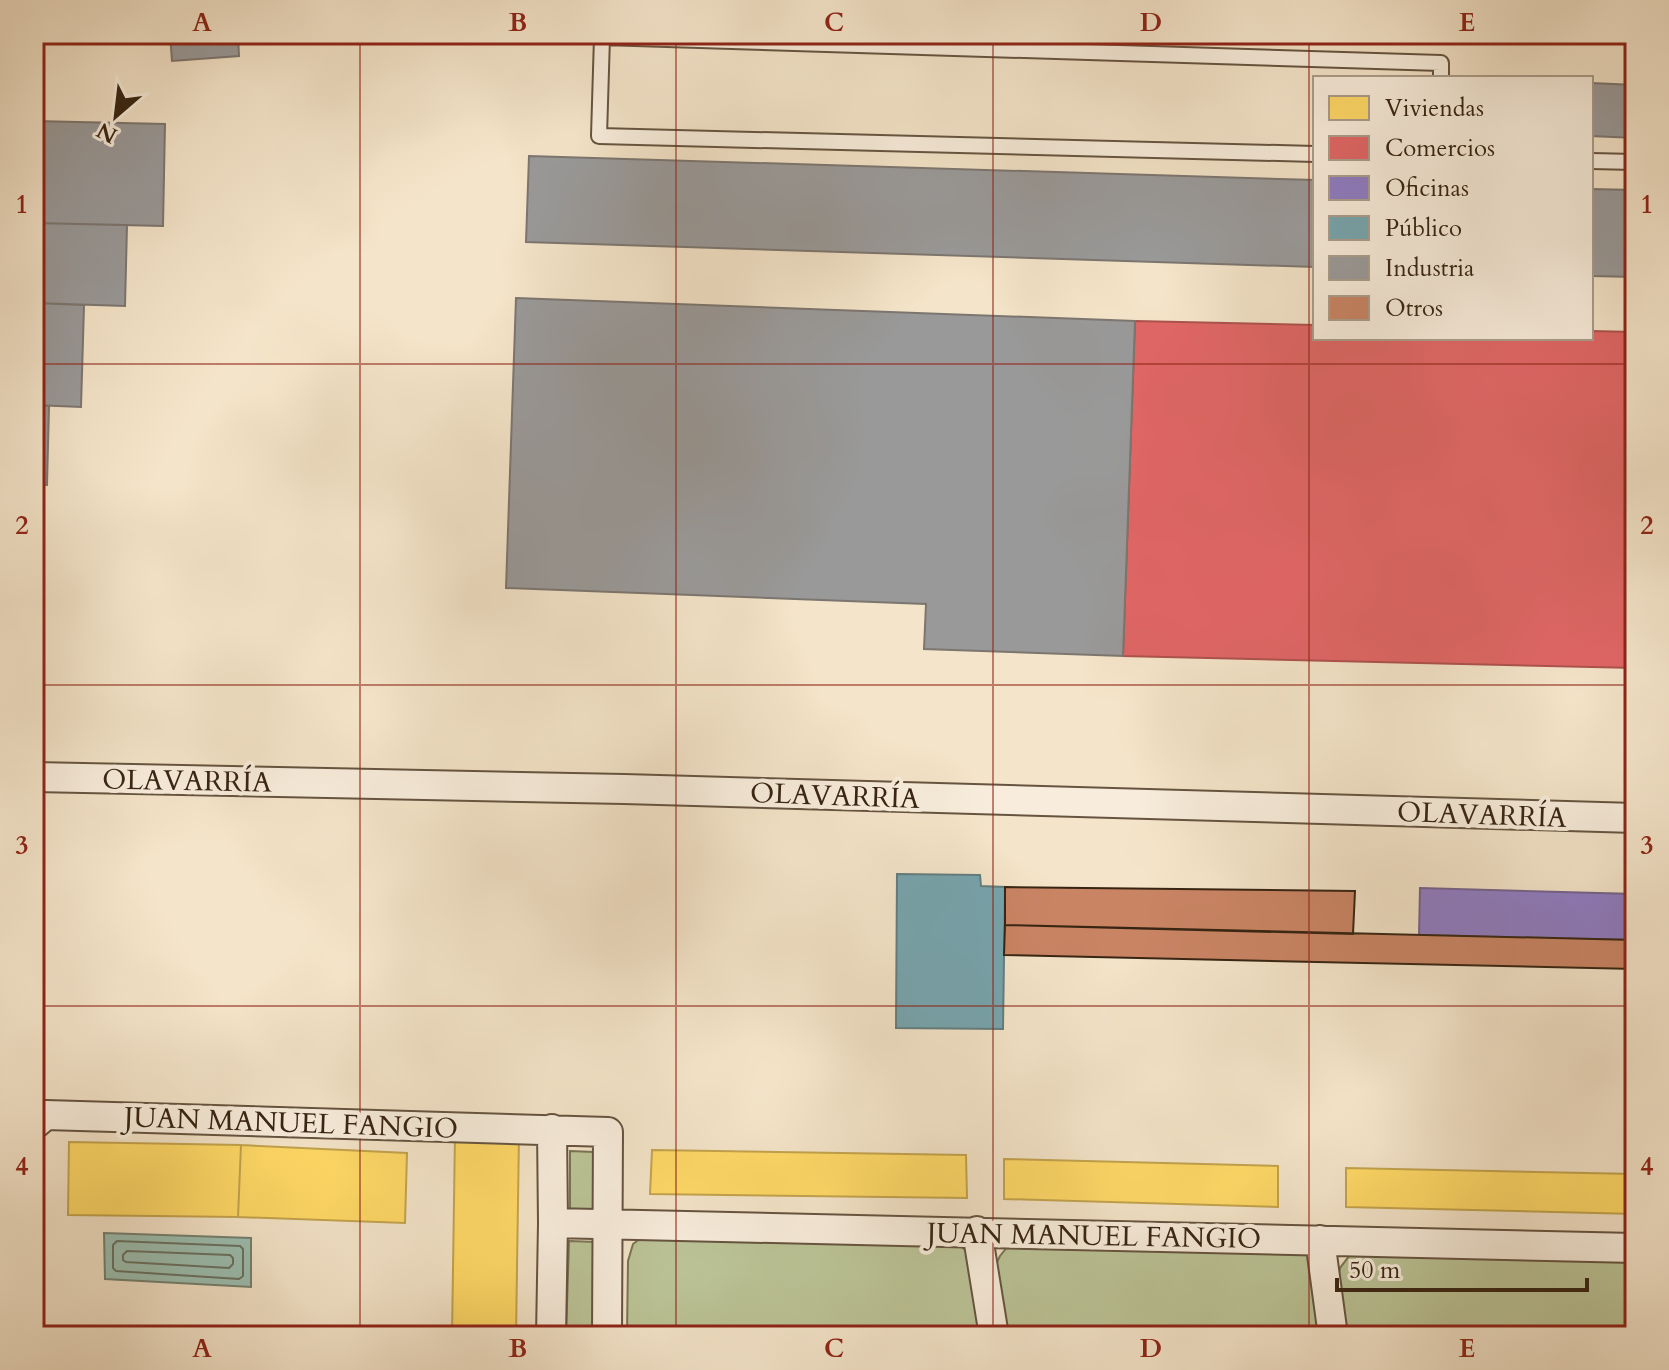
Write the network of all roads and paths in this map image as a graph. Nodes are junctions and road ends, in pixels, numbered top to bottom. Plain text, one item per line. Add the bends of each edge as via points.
1 (1441, 76) edge
2 (1313, 154) edge
3 (1593, 161) edge
4 (1635, 162) edge
5 (34, 777) edge
6 (1635, 818) edge
7 (34, 1125) edge
8 (552, 1129) junction
9 (553, 1223) junction
10 (608, 1224) junction
11 (977, 1231) junction
12 (1320, 1240) junction
13 (1635, 1248) edge
14 (551, 1336) edge
15 (607, 1336) edge
16 (994, 1336) edge
17 (1333, 1336) edge

1 - 2 lane via 1441,63 602,37 599,136
3 - 4 lane
5 - 6 street, OLAVARRÍA
7 - 8 street, JUAN MANUEL FANGIO via 46,1115
8 - 9 street
8 - 10 street, JUAN MANUEL FANGIO via 608,1132
9 - 10 street, JUAN MANUEL FANGIO
9 - 14 street
10 - 11 street, JUAN MANUEL FANGIO
10 - 15 street
11 - 12 street, JUAN MANUEL FANGIO
11 - 16 street
12 - 13 street, JUAN MANUEL FANGIO
12 - 17 street

